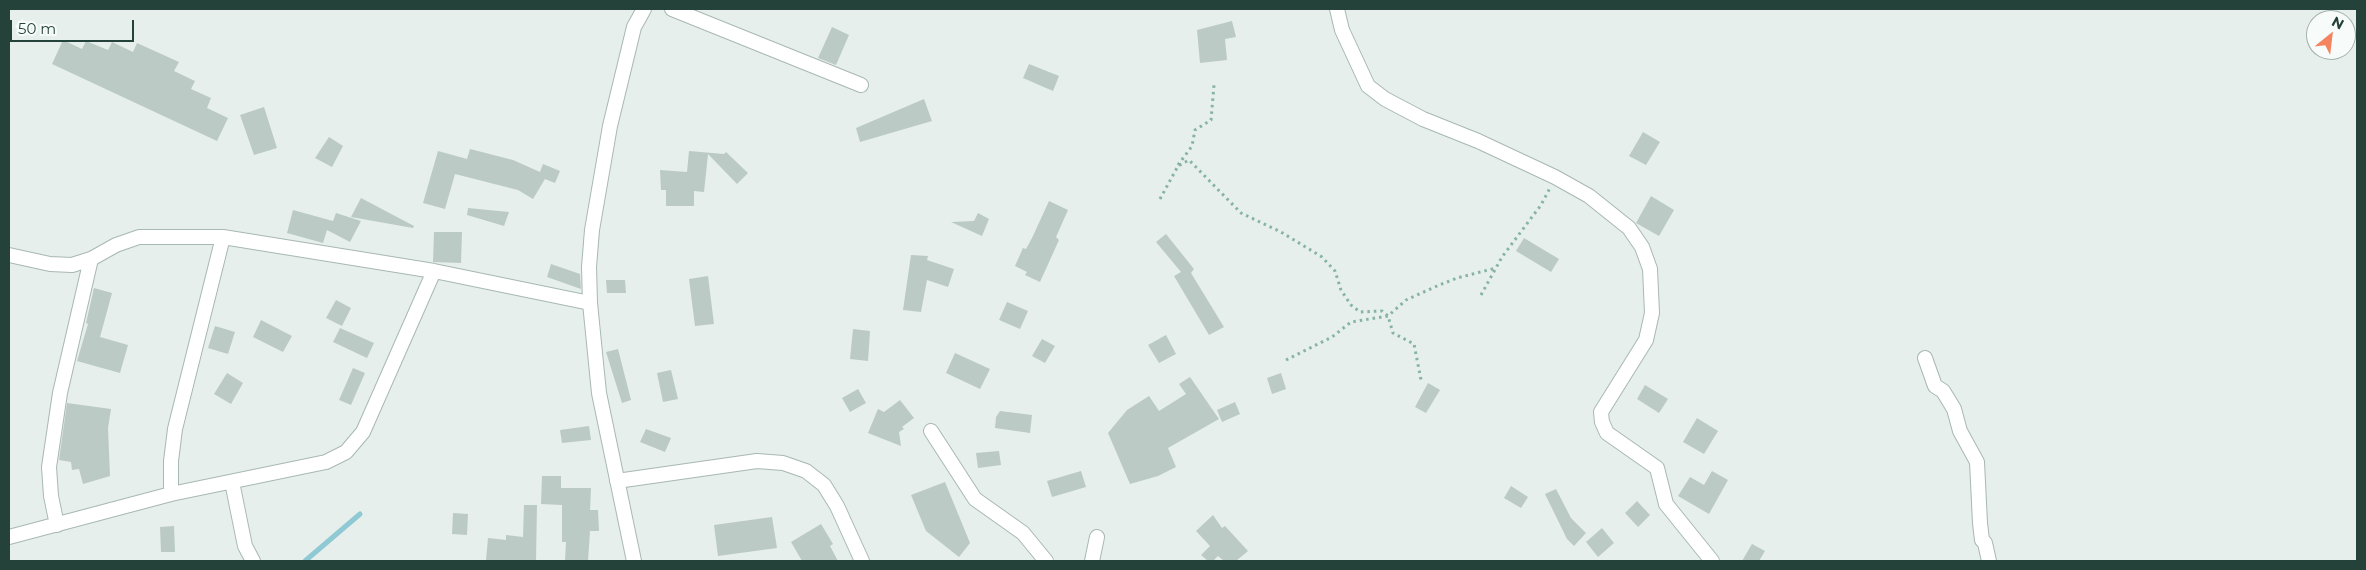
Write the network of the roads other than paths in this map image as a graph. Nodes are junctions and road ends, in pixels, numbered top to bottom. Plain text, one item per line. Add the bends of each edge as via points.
1 (644, 9) edge
2 (672, 9) edge
3 (1337, 9) edge
4 (861, 85) dead end
5 (223, 237) junction
6 (9, 255) edge
7 (91, 259) junction
8 (434, 272) junction
9 (590, 303) junction
10 (1925, 358) dead end
11 (931, 431) dead end
12 (617, 481) junction
13 (232, 482) junction
14 (171, 494) junction
15 (57, 525) junction
16 (9, 537) edge
17 (1097, 538) dead end
18 (253, 561) edge
19 (634, 561) edge
20 (862, 561) edge
21 (1046, 561) edge
22 (1092, 561) edge
23 (1712, 561) edge
24 (1989, 561) edge

1 - 9 street via 634,27 610,126 592,230
2 - 4 street
3 - 23 street via 1342,30 1368,86 1423,120 1478,141 1589,196 1629,228 1642,247 1650,269 1652,313 1646,340 1601,412 1602,422 1606,433 1657,468 1666,504
5 - 7 street via 139,237
5 - 8 street
5 - 14 street via 175,429
6 - 7 street via 50,264 72,265
7 - 15 street via 60,393 49,468
8 - 9 street
8 - 13 street via 363,432 346,452 326,462
9 - 12 street via 599,393
10 - 24 street via 1935,386 1943,391 1954,409 1960,431 1977,462 1982,540
11 - 21 street via 975,499 1023,533
12 - 19 street
12 - 20 street via 757,462 783,463 806,471 824,485
13 - 14 street
13 - 18 street via 246,546
14 - 15 street
15 - 16 street
17 - 22 street

